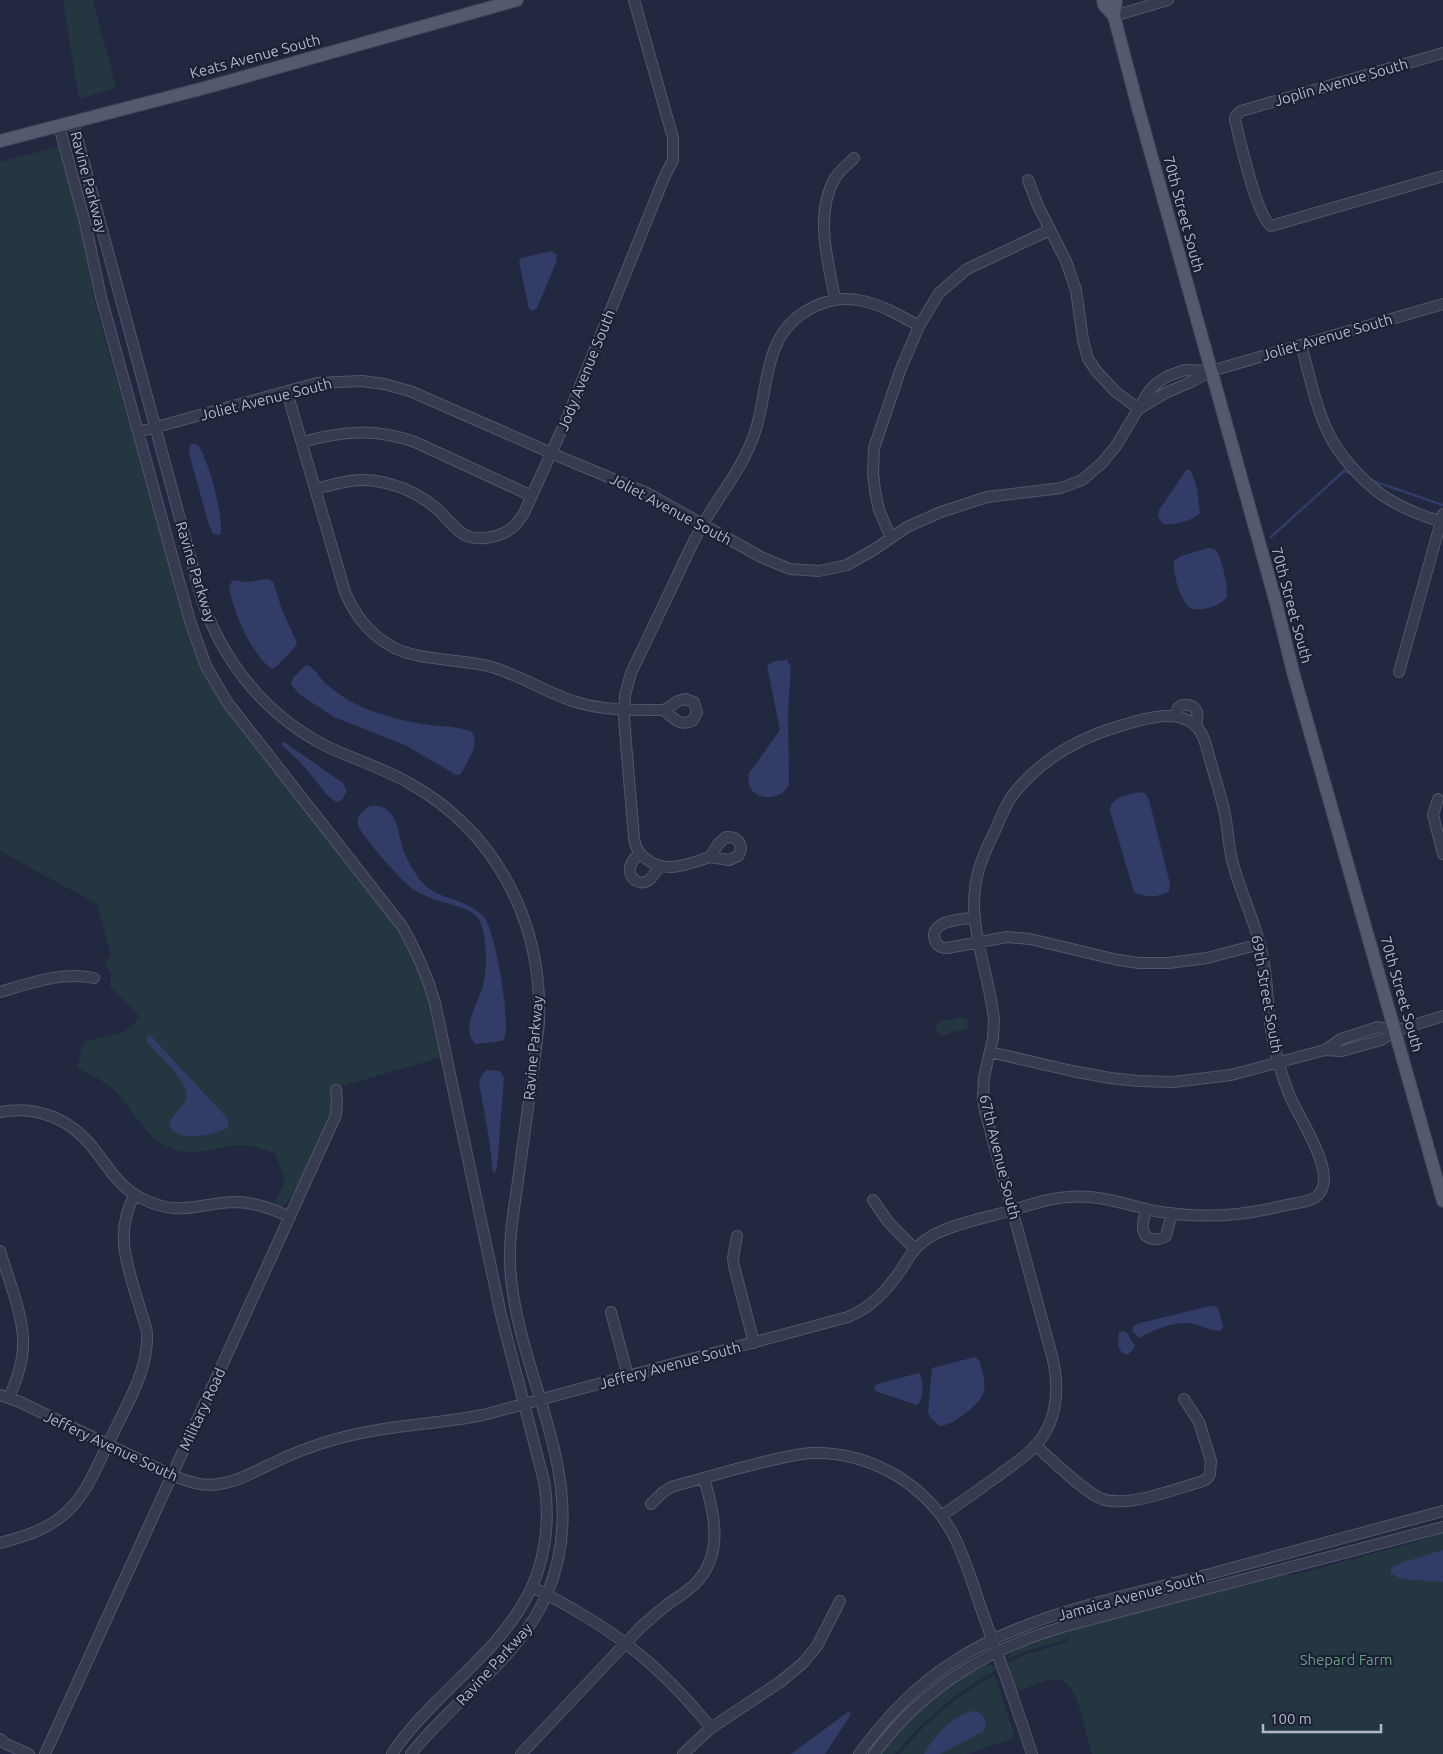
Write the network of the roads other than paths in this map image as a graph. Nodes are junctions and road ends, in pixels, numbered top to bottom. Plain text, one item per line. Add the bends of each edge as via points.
1 (517, 0) edge
2 (634, 0) edge
3 (1103, 0) edge
4 (1116, 0) edge
5 (1168, 0) edge
6 (1114, 16) junction
7 (1443, 53) edge
8 (73, 122) junction
9 (59, 126) junction
10 (0, 141) edge
11 (854, 158) dead end
12 (1443, 176) edge
13 (1028, 180) dead end
14 (1050, 230) junction
15 (835, 300) junction
16 (1443, 304) edge
17 (919, 326) junction
18 (1301, 345) junction
19 (1211, 371) junction
20 (287, 392) junction
21 (1139, 409) junction
22 (154, 428) junction
23 (138, 432) junction
24 (302, 442) junction
25 (551, 453) junction
26 (316, 489) junction
27 (532, 496) junction
28 (1442, 519) edge
29 (702, 525) junction
30 (891, 538) junction
31 (1399, 672) dead end
32 (624, 709) junction
33 (664, 710) dead end
34 (1175, 716) junction
35 (1195, 725) junction
36 (1438, 800) dead end
37 (639, 853) junction
38 (1443, 854) edge
39 (710, 857) dead end
40 (659, 867) junction
41 (975, 918) junction
42 (980, 942) junction
43 (1260, 944) junction
44 (94, 978) dead end
45 (0, 992) edge
46 (1443, 1016) edge
47 (1395, 1031) junction
48 (990, 1052) junction
49 (1280, 1062) junction
50 (336, 1090) dead end
51 (0, 1112) edge
52 (1323, 1190) joint
53 (134, 1194) junction
54 (873, 1200) dead end
55 (1443, 1201) edge
56 (1146, 1209) junction
57 (1012, 1210) junction
58 (1172, 1213) junction
59 (290, 1217) junction
60 (737, 1236) dead end
61 (915, 1249) junction
62 (0, 1250) edge
63 (611, 1312) dead end
64 (754, 1343) junction
65 (628, 1376) junction
66 (5, 1397) edge
67 (1184, 1399) dead end
68 (541, 1400) junction
69 (524, 1404) junction
70 (107, 1445) junction
71 (1036, 1446) junction
72 (171, 1476) junction
73 (704, 1478) junction
74 (650, 1504) dead end
75 (1443, 1511) edge
76 (941, 1516) junction
77 (1443, 1528) edge
78 (0, 1543) edge
79 (532, 1587) junction
80 (547, 1594) junction
81 (840, 1601) dead end
82 (993, 1640) junction
83 (626, 1642) junction
84 (998, 1651) junction
85 (711, 1728) junction
86 (0, 1739) edge
87 (29, 1754) edge
88 (45, 1754) edge
89 (392, 1754) edge
90 (412, 1754) edge
91 (521, 1754) edge
92 (684, 1754) edge
93 (859, 1754) edge
94 (874, 1754) edge
95 (1032, 1754) edge

1 - 8 main road, Keats Avenue South
2 - 25 street, Jody Avenue South via 673,138 672,160
3 - 6 main road, 70th Street South
4 - 6 main road, 70th Street South
5 - 6 street
6 - 19 main road, 70th Street South
7 - 12 street, Joplin Avenue South via 1240,112 1235,117 1258,202 1271,226
8 - 9 main road, Keats Avenue South
8 - 22 street, Ravine Parkway
9 - 10 main road, Keats Avenue South
9 - 23 street, Ravine Parkway
11 - 15 street via 835,179 824,217
13 - 14 street
14 - 17 street via 967,269 939,294
14 - 21 street via 1076,290 1088,359 1116,392
15 - 17 street via 871,302
15 - 29 street via 804,313 778,340 751,443 738,470
16 - 18 street, Joliet Avenue South
17 - 30 street via 874,448 875,491
18 - 19 street, Joliet Avenue South
18 - 28 street via 1322,418 1341,455 1389,500
19 - 21 street, Joliet Avenue South via 1165,392
19 - 47 main road, 70th Street South
20 - 22 street, Joliet Avenue South
20 - 24 street
20 - 25 street, Joliet Avenue South via 339,381 362,381 410,390
21 - 30 street, Joliet Avenue South via 1116,446 1082,480 1061,488 988,498 950,509
22 - 23 street, Joliet Avenue South
22 - 68 street, Ravine Parkway via 203,603 221,645 244,678 275,712 299,730 330,748 403,780 447,809 492,856 522,911 535,956 540,1006 510,1261 514,1302
23 - 69 street, Ravine Parkway via 192,629 212,677 402,926 426,974 435,1002 501,1315
24 - 26 street
24 - 27 street via 351,432 402,437
25 - 27 street, Jody Avenue South
25 - 29 street, Joliet Avenue South via 647,493
26 - 27 street, Jody Avenue South via 358,479 392,485 423,499 464,535 475,538 497,536 510,530 524,513
26 - 32 street via 348,599 364,625 381,640 409,653 490,667 576,702
28 - 31 street
29 - 30 street, Joliet Avenue South via 761,557 790,568 819,571 847,565
29 - 32 street via 631,673
32 - 33 street
32 - 37 street via 634,838
34 - 35 street
34 - 35 street via 1182,705 1191,705 1198,714
34 - 41 street, 67th Avenue South via 1100,731 1050,758 1029,777 1011,798 980,862 975,887
35 - 43 street, 69th Street South via 1203,737 1224,811 1232,859
36 - 38 street via 1434,815
37 - 40 street
37 - 40 street via 630,868 636,881 652,878
39 - 40 street via 672,868
41 - 42 street, 67th Avenue South
41 - 42 street via 942,924 936,928 934,936 938,946 944,948
42 - 43 street via 1007,937 1030,939 1139,963 1207,958
42 - 48 street, 67th Avenue South via 994,1020
43 - 49 street, 69th Street South via 1267,978 1271,1028
44 - 45 street via 58,976
46 - 47 street
47 - 49 street via 1382,1040 1342,1051 1324,1050
47 - 55 main road, 70th Street South
48 - 49 street via 1072,1072 1138,1081 1200,1080
48 - 57 street, 67th Avenue South via 983,1084 984,1104
49 - 52 street, 69th Street South via 1289,1093 1321,1165 1325,1180
50 - 59 street, Military Road via 336,1115
51 - 53 street via 34,1111 67,1123 82,1134 115,1176
52 - 58 street, Jeffery Avenue South via 1316,1198 1236,1215
53 - 59 street via 173,1208 243,1202 268,1207
53 - 70 street via 126,1212 123,1244 147,1344 137,1384
54 - 61 street via 889,1223
56 - 57 street, Jeffery Avenue South via 1082,1196 1062,1197
56 - 58 street, Jeffery Avenue South
56 - 58 street via 1143,1229 1153,1240 1166,1236
57 - 61 street, Jeffery Avenue South via 944,1230
57 - 71 street, 67th Avenue South via 1057,1380 1052,1417
59 - 72 street, Military Road
60 - 64 street via 734,1266
61 - 64 street, Jeffery Avenue South via 889,1288 866,1308 842,1319
62 - 66 street via 23,1340 20,1368
63 - 65 street
64 - 65 street, Jeffery Avenue South
65 - 68 street, Jeffery Avenue South
66 - 70 street, Jeffery Avenue South
67 - 71 street via 1200,1422 1211,1461 1210,1474 1200,1482 1128,1501 1109,1500 1090,1492
68 - 69 street, Jeffery Avenue South
68 - 80 street, Ravine Parkway via 558,1465 564,1509 562,1546
69 - 72 street, Jeffery Avenue South via 462,1419 397,1426 340,1438 296,1452 225,1483 206,1485
69 - 79 street, Ravine Parkway via 544,1481 547,1508 543,1550
70 - 72 street, Jeffery Avenue South
70 - 78 street via 86,1489 62,1516 37,1532
71 - 76 street, 67th Avenue South
72 - 88 street, Military Road
73 - 74 street via 667,1489
73 - 76 street via 790,1456 836,1454 860,1459 895,1474 921,1494
73 - 83 street via 716,1529 710,1562 695,1584
75 - 82 street, Jamaica Avenue South via 1060,1614
76 - 82 street via 958,1547
77 - 84 street, Jamaica Avenue South via 1050,1630
79 - 80 street
79 - 89 street, Ravine Parkway via 502,1633 411,1728
80 - 83 street
80 - 90 street, Ravine Parkway via 516,1644
81 - 85 street via 817,1646 803,1663
82 - 84 street
82 - 93 street, Jamaica Avenue South via 956,1660 915,1691
83 - 85 street via 672,1683
83 - 91 street
84 - 94 street, Jamaica Avenue South via 932,1693
84 - 95 street
85 - 92 street
86 - 87 street

